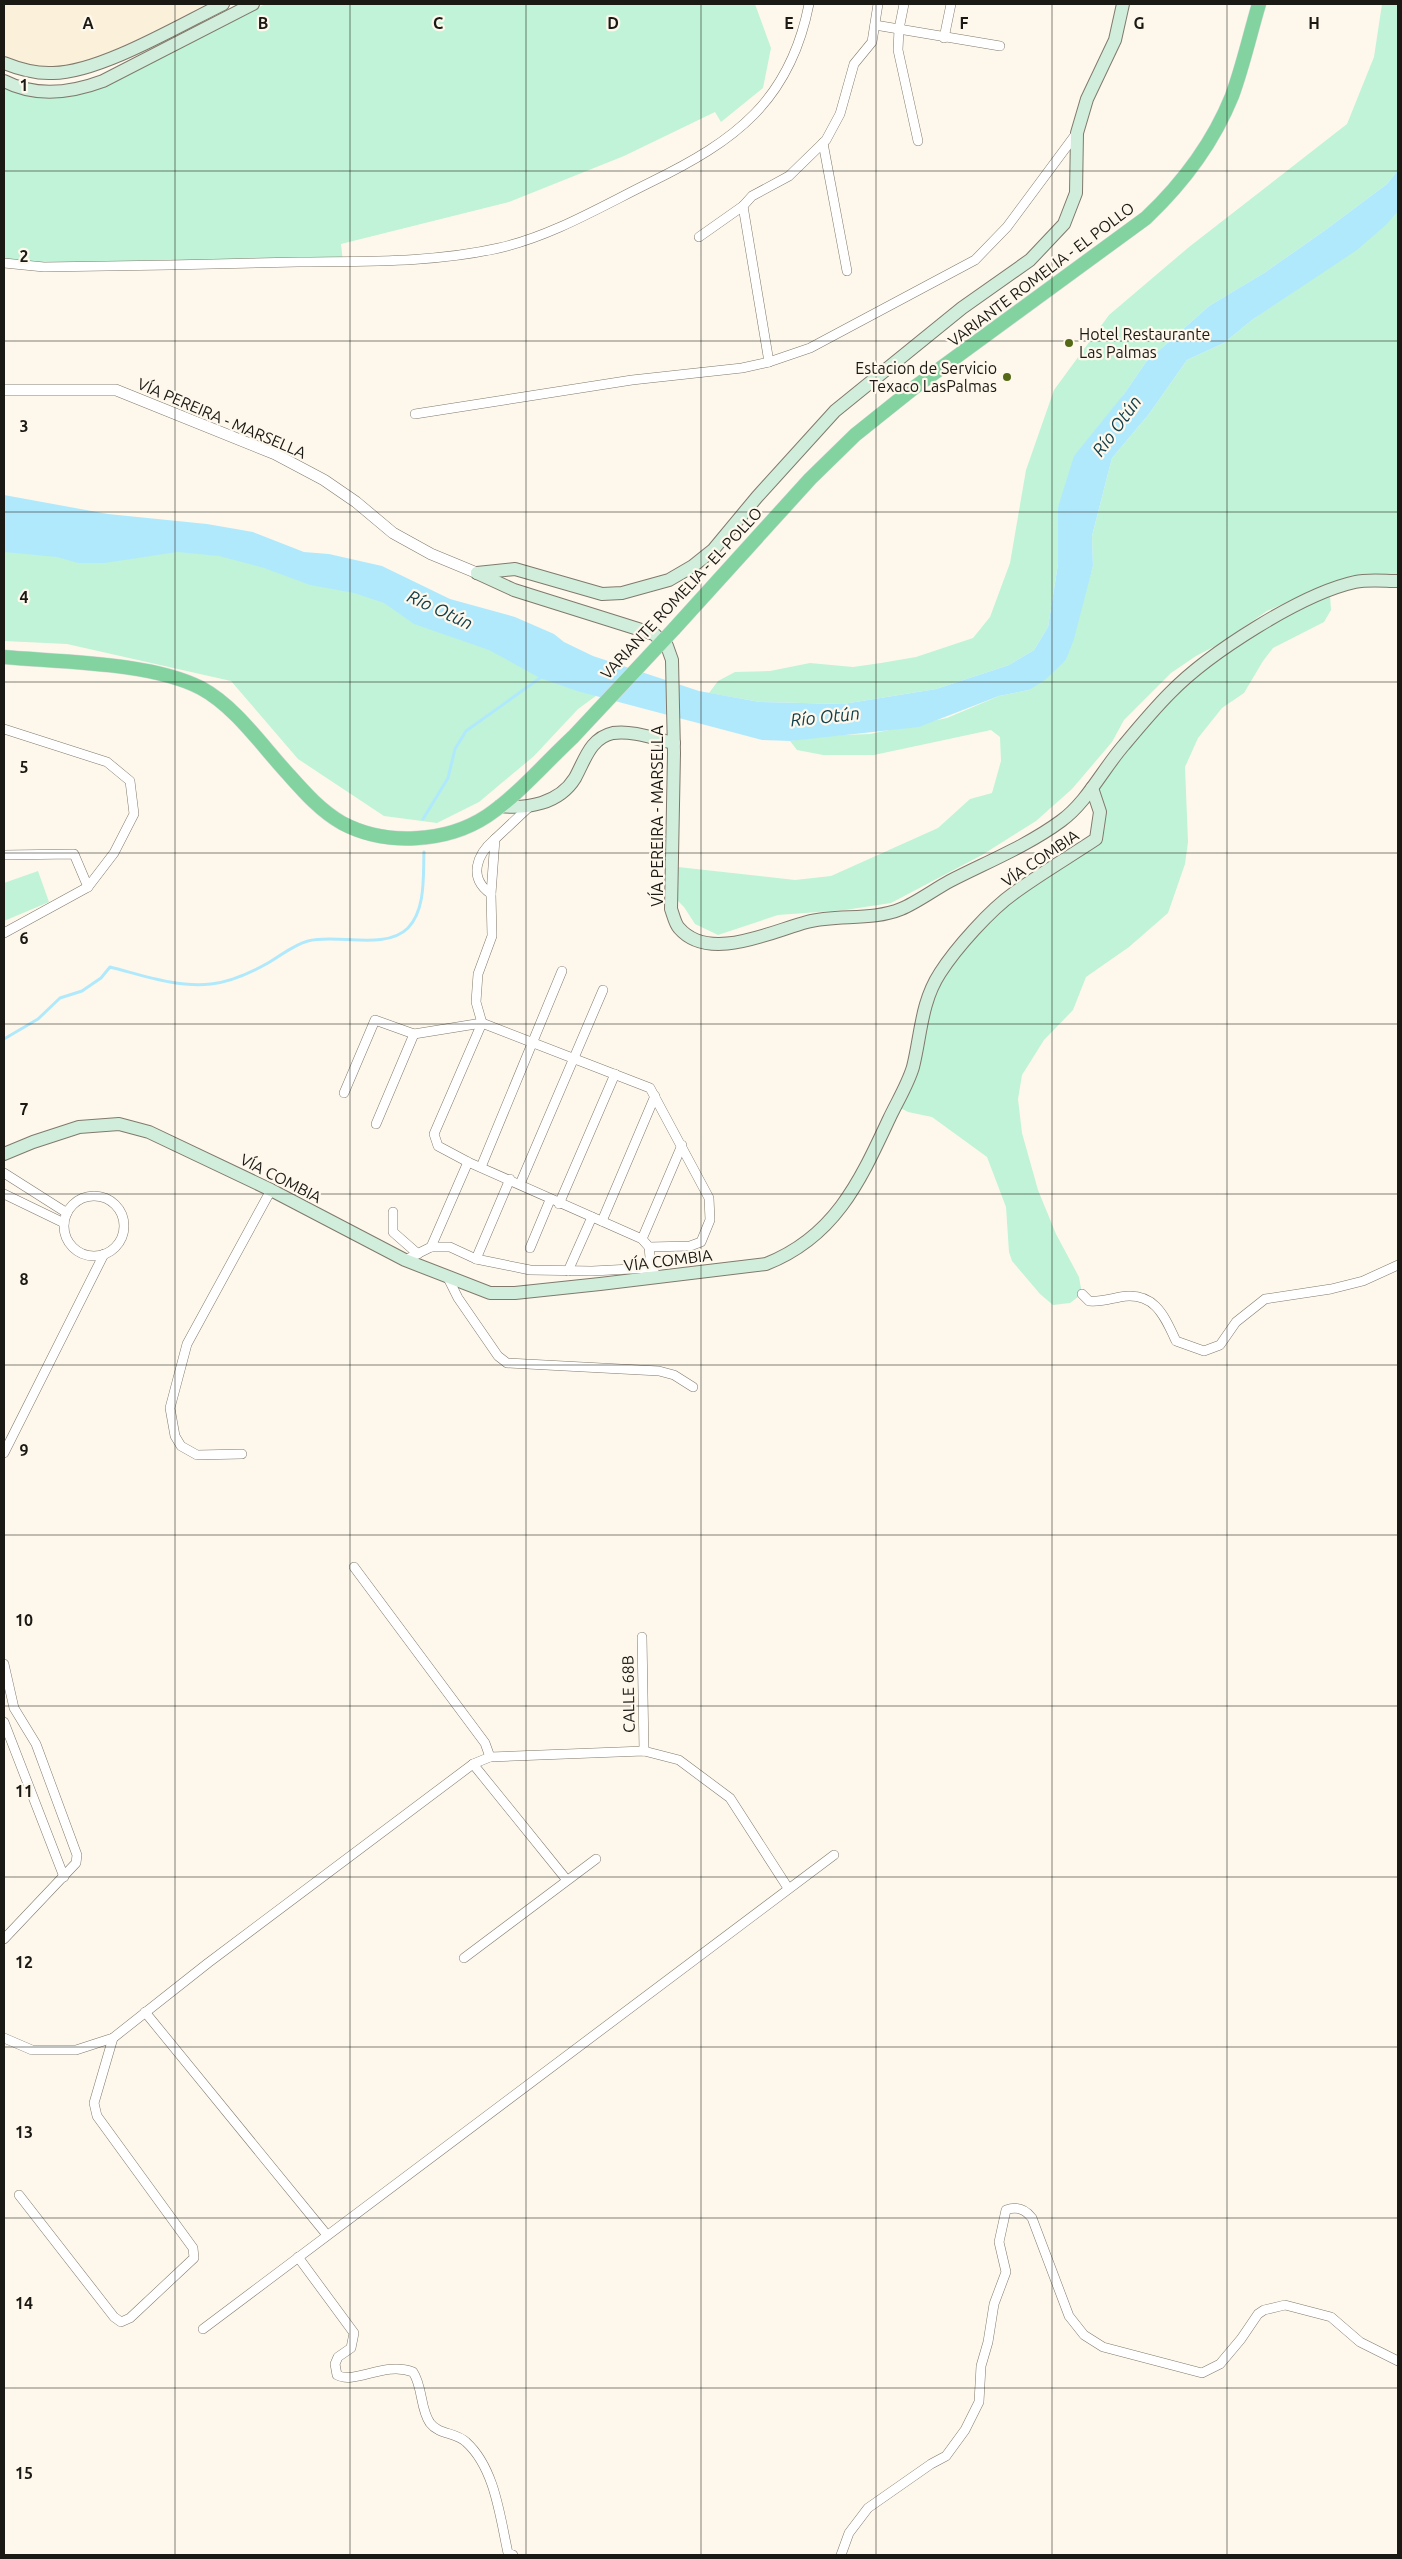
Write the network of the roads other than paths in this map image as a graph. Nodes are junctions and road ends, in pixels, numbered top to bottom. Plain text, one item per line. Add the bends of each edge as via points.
1 (223, 4) edge
2 (253, 4) edge
3 (808, 4) edge
4 (878, 4) edge
5 (904, 4) edge
6 (951, 4) edge
7 (1123, 4) edge
8 (1259, 4) edge
9 (875, 25) junction
10 (899, 29) junction
11 (944, 38) junction
12 (1000, 46) dead end
13 (4, 63) edge
14 (4, 81) edge
15 (1076, 133) junction
16 (918, 141) dead end
17 (823, 143) junction
18 (742, 206) junction
19 (699, 238) dead end
20 (4, 263) edge
21 (847, 271) dead end
22 (769, 362) junction
23 (4, 390) edge
24 (415, 414) dead end
25 (477, 573) junction
26 (1398, 581) edge
27 (4, 657) edge
28 (4, 729) edge
29 (674, 743) junction
30 (1092, 788) junction
31 (500, 806) junction
32 (529, 807) junction
33 (495, 839) junction
34 (4, 855) edge
35 (88, 887) junction
36 (491, 894) junction
37 (4, 933) edge
38 (562, 970) dead end
39 (603, 990) dead end
40 (482, 1023) junction
41 (414, 1034) junction
42 (532, 1042) junction
43 (574, 1058) junction
44 (615, 1074) junction
45 (344, 1092) dead end
46 (655, 1096) junction
47 (376, 1124) dead end
48 (682, 1145) junction
49 (4, 1154) edge
50 (468, 1162) junction
51 (481, 1167) junction
52 (4, 1173) edge
53 (510, 1179) junction
54 (520, 1184) junction
55 (271, 1190) junction
56 (4, 1194) edge
57 (550, 1200) junction
58 (559, 1204) junction
59 (393, 1212) dead end
60 (592, 1217) junction
61 (66, 1218) junction
62 (602, 1221) junction
63 (642, 1239) junction
64 (431, 1246) junction
65 (649, 1247) junction
66 (530, 1248) dead end
67 (104, 1254) junction
68 (418, 1254) junction
69 (476, 1259) junction
70 (405, 1260) junction
71 (1398, 1265) edge
72 (651, 1268) junction
73 (568, 1271) junction
74 (447, 1276) junction
75 (665, 1277) junction
76 (1082, 1294) dead end
77 (693, 1387) dead end
78 (4, 1453) edge
79 (242, 1454) dead end
80 (354, 1566) dead end
81 (642, 1637) dead end
82 (4, 1664) edge
83 (14, 1708) junction
84 (4, 1721) edge
85 (644, 1752) junction
86 (490, 1757) junction
87 (473, 1764) junction
88 (834, 1854) dead end
89 (596, 1858) dead end
90 (64, 1877) junction
91 (566, 1880) junction
92 (788, 1888) junction
93 (4, 1939) edge
94 (464, 1958) dead end
95 (145, 2012) junction
96 (4, 2038) edge
97 (113, 2038) junction
98 (19, 2196) dead end
99 (327, 2235) junction
100 (298, 2257) junction
101 (203, 2329) dead end
102 (1398, 2361) edge
103 (509, 2554) edge
104 (841, 2555) edge

1 - 13 main road via 80,69 45,73
2 - 14 main road via 86,88 40,91
3 - 20 street via 799,44 781,79 769,97 736,132 702,156 666,175 516,243 472,253 386,261 44,267
4 - 9 street
5 - 10 street
6 - 11 street
7 - 15 main road via 1115,40 1087,99
8 - 31 highway, VARIANTE ROMELIA - EL POLLO, bridge via 1232,96 1203,151 1169,196 1146,218 915,387 855,435 810,479 573,737
9 - 10 street
9 - 17 street via 872,42 854,64 840,114
10 - 11 street
10 - 16 street via 898,50
11 - 12 street
15 - 22 street via 1007,227 975,260 810,348
15 - 25 main road via 1076,193 1064,224 1055,235 1030,260 962,308 835,411 713,550 693,566 669,580 622,593 602,594 515,569
17 - 18 street via 799,168 752,196
17 - 21 street
18 - 19 street
18 - 22 street
22 - 24 street
23 - 25 street, VÍA PEREIRA - MARSELLA via 116,390 275,454 324,480 393,533 430,554
25 - 29 main road, VÍA PEREIRA - MARSELLA via 514,590 654,634 667,646 672,660
26 - 30 main road, VÍA PEREIRA - MARSELLA via 1356,582 1299,604 1207,662 1172,691 1116,754
27 - 31 highway, VARIANTE ROMELIA - EL POLLO via 150,672 202,688 234,714 321,809 366,833 394,838 435,836 472,824
28 - 35 street via 107,762 130,781 134,814 114,853
29 - 30 main road, VÍA PEREIRA - MARSELLA via 670,909 679,928 710,944 746,941 809,922 902,909 1062,820
29 - 32 main road via 625,733 601,737 591,747 567,787 547,801
30 - 75 main road, VÍA COMBIA via 1100,812 1096,839 1013,894 966,938 940,972 923,1012 913,1068 859,1182 832,1218 786,1256 766,1264
31 - 32 main road
32 - 33 street
33 - 36 street
33 - 36 street via 480,855 477,874 482,888
34 - 35 street via 74,854
35 - 37 street
36 - 40 street via 492,936 478,974 476,993
38 - 42 street
39 - 43 street
40 - 41 street
40 - 42 street
40 - 50 street via 434,1134 438,1146
41 - 45 street via 375,1020
41 - 47 street
42 - 43 street
42 - 51 street
43 - 44 street
43 - 54 street
44 - 46 street via 650,1088
44 - 58 street
46 - 48 street
46 - 62 street
48 - 63 street
48 - 65 street via 709,1198 710,1220 702,1242 690,1246
49 - 55 main road, VÍA COMBIA via 80,1127 119,1124 149,1132
50 - 51 street
50 - 64 street
51 - 53 street
52 - 61 street
53 - 54 street
53 - 69 street
54 - 57 street
55 - 70 main road, VÍA COMBIA
55 - 79 street via 187,1344 170,1408 175,1436 182,1446 197,1455
56 - 61 street
57 - 58 street
57 - 66 street
58 - 60 street
59 - 68 street via 393,1232
60 - 62 street
60 - 73 street
61 - 67 street via 68,1241 74,1248 91,1255
61 - 67 street via 80,1199 90,1196 109,1200 116,1206 122,1214 123,1234 119,1244
62 - 63 street
63 - 65 street
64 - 68 street
64 - 69 street via 450,1247
65 - 72 street
67 - 78 street
68 - 70 street
69 - 73 street via 530,1270
70 - 74 main road, VÍA COMBIA
71 - 76 street via 1364,1281 1265,1299 1236,1322 1220,1345 1204,1351 1176,1341 1163,1312 1140,1296 1100,1302 1089,1301
72 - 73 street
72 - 75 street
74 - 75 main road, VÍA COMBIA via 500,1294
74 - 77 street via 458,1298 498,1356 507,1363 659,1371 674,1375
80 - 86 street via 485,1743
81 - 85 street, CALLE 68B
82 - 83 street
83 - 84 street
83 - 90 street via 36,1744 77,1855 76,1864
84 - 90 street
85 - 86 street
85 - 92 street via 679,1760 730,1798
86 - 87 street
87 - 91 street
87 - 95 street
88 - 92 street
89 - 91 street
90 - 93 street
91 - 94 street
92 - 99 street
95 - 97 street
95 - 99 street
96 - 97 street via 32,2050 76,2050
97 - 98 street via 94,2103 97,2116 193,2248 194,2258 130,2318 121,2322
99 - 100 street
100 - 101 street
100 - 103 street via 354,2333 351,2348 335,2364 337,2375 346,2378 391,2368 413,2372 431,2425 459,2436 480,2459 491,2484
102 - 104 street via 1360,2342 1331,2317 1285,2305 1258,2314 1220,2364 1202,2373 1103,2347 1084,2335 1069,2316 1032,2218 1024,2210 1006,2210 999,2242 1006,2272 994,2304 981,2366 979,2402 946,2456 868,2508 849,2533

